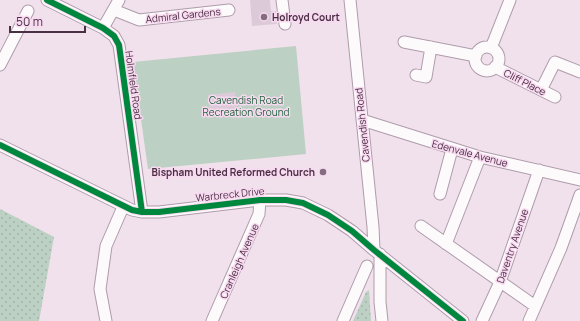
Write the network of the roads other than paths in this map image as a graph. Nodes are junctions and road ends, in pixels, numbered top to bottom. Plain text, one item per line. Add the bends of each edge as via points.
1 (47, 0) edge
2 (282, 0) edge
3 (350, 0) edge
4 (510, 0) edge
5 (117, 5) edge
6 (229, 10) dead end
7 (28, 11) dead end
8 (285, 24) dead end
9 (103, 28) junction
10 (404, 42) dead end
11 (431, 47) junction
12 (491, 48) junction
13 (476, 56) junction
14 (0, 65) edge
15 (495, 67) junction
16 (580, 72) edge
17 (416, 75) dead end
18 (541, 90) junction
19 (555, 97) dead end
20 (362, 120) junction
21 (0, 145) edge
22 (452, 149) junction
23 (480, 157) junction
24 (539, 170) junction
25 (580, 180) edge
26 (440, 194) dead end
27 (580, 195) edge
28 (260, 200) junction
29 (123, 207) junction
30 (142, 212) junction
31 (421, 226) dead end
32 (446, 244) junction
33 (377, 252) junction
34 (367, 266) dead end
35 (500, 282) junction
36 (535, 306) junction
37 (532, 320) edge
38 (106, 321) edge
39 (212, 321) edge
40 (342, 321) edge
41 (382, 321) edge
42 (463, 321) edge
43 (482, 321) edge

1 - 9 street, Holmfield Road
2 - 8 street
3 - 20 street, Cavendish Road
4 - 12 street
5 - 6 street, Admiral Gardens via 139,20
5 - 9 street
7 - 14 street
9 - 30 street, Holmfield Road via 114,36 119,45
10 - 11 street
11 - 13 street
11 - 17 street via 426,77
12 - 13 street via 482,48
12 - 15 street, Cliff Place via 495,50 499,60
13 - 15 street, Cliff Place via 476,64 482,69 489,70
15 - 18 street, Cliff Place
16 - 18 street via 555,62
18 - 19 street, Cliff Place
20 - 22 street, Edenvale Avenue
20 - 33 street, Cavendish Road
21 - 29 street, Warbreck Drive
22 - 23 street, Edenvale Avenue
22 - 26 street
23 - 24 street, Edenvale Avenue
23 - 32 street
24 - 25 street, Edenvale Avenue
24 - 35 street, Daventry Avenue
27 - 36 street via 561,248
28 - 30 street, Warbreck Drive
28 - 33 street, Warbreck Drive via 303,203 328,215
28 - 39 street, Cranleigh Avenue via 259,214
29 - 30 street, Warbreck Drive
29 - 38 street via 106,246 100,290
31 - 32 street
32 - 35 street
33 - 41 street, Cavendish Road
33 - 42 street, Warbreck Drive
34 - 40 street
35 - 36 street
35 - 43 street, Daventry Avenue
36 - 37 street

